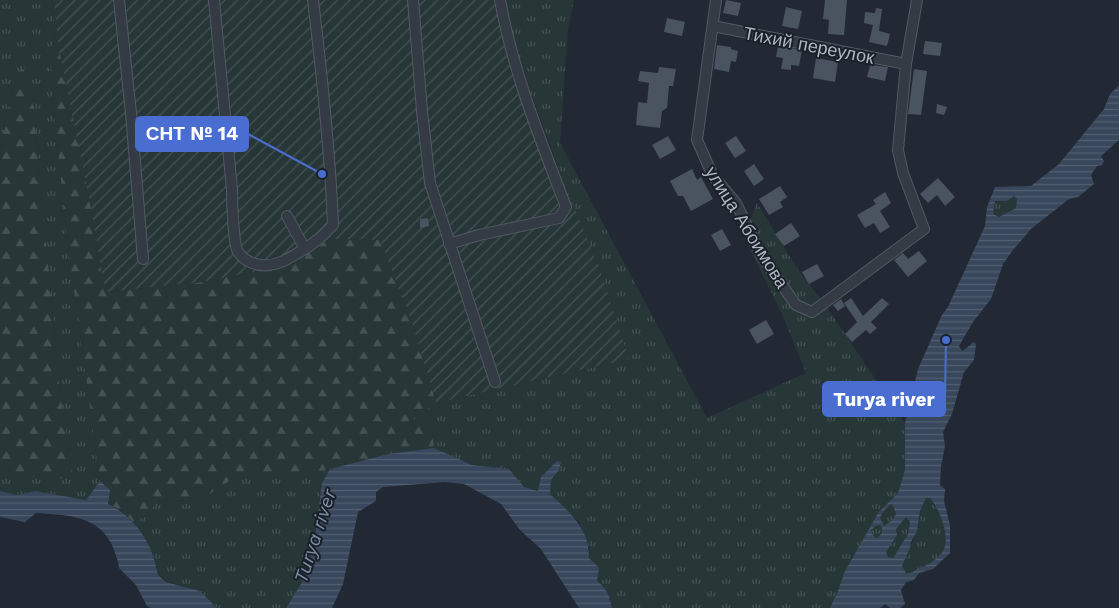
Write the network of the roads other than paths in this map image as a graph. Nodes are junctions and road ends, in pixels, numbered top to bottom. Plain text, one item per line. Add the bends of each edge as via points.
1 (119, 0) edge
2 (214, 0) edge
3 (312, 0) edge
4 (413, 0) edge
5 (500, 0) edge
6 (716, 0) edge
7 (918, 0) edge
8 (713, 26) junction
9 (906, 64) junction
10 (287, 216) dead end
11 (449, 244) junction
12 (305, 249) junction
13 (143, 259) dead end
14 (495, 382) dead end

1 - 13 street
2 - 12 street via 237,251 248,261 261,266 280,262
3 - 12 street via 330,156 333,225
4 - 11 street via 430,183
5 - 11 street via 507,39 520,81 566,207 559,218
6 - 8 street, улица Абоимова
7 - 9 street
8 - 9 street, Тихий переулок
8 - 9 street, улица Абоимова via 697,140 713,176 736,204 761,255 796,305 812,312 924,229 898,150
10 - 12 street
11 - 14 street

